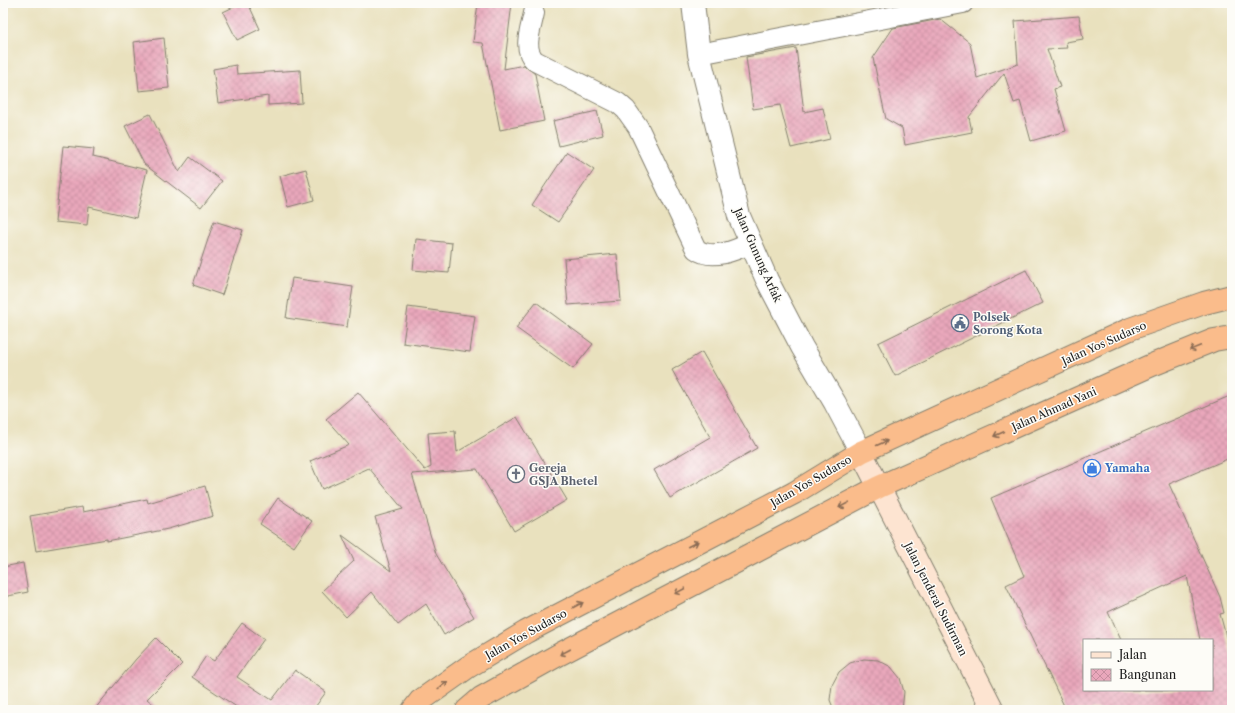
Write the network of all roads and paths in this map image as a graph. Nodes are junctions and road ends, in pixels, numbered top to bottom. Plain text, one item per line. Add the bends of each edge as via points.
1 (693, 3) edge
2 (963, 3) edge
3 (534, 13) dead end
4 (699, 54) junction
5 (751, 243) junction
6 (1232, 296) edge
7 (1232, 337) edge
8 (862, 452) junction
9 (879, 487) junction
10 (413, 710) edge
11 (466, 710) edge
12 (993, 710) edge

1 - 4 street, Jalan Gunung Arfak
2 - 4 street
3 - 5 street via 528,47 531,58 618,103 626,110 638,127 696,249 722,254
4 - 5 street, Jalan Gunung Arfak via 739,216
5 - 8 street, Jalan Gunung Arfak via 798,340
8 -> 6 highway, Jalan Yos Sudarso via 1130,329
7 -> 9 highway, Jalan Ahmad Yani via 1214,340 1152,365
8 - 9 main road, Jalan Gunung Arfak
10 -> 8 highway, Jalan Yos Sudarso via 468,667 526,632 794,493
9 -> 11 highway via 560,654 481,698
9 - 12 main road, Jalan Jenderal Sudirman

